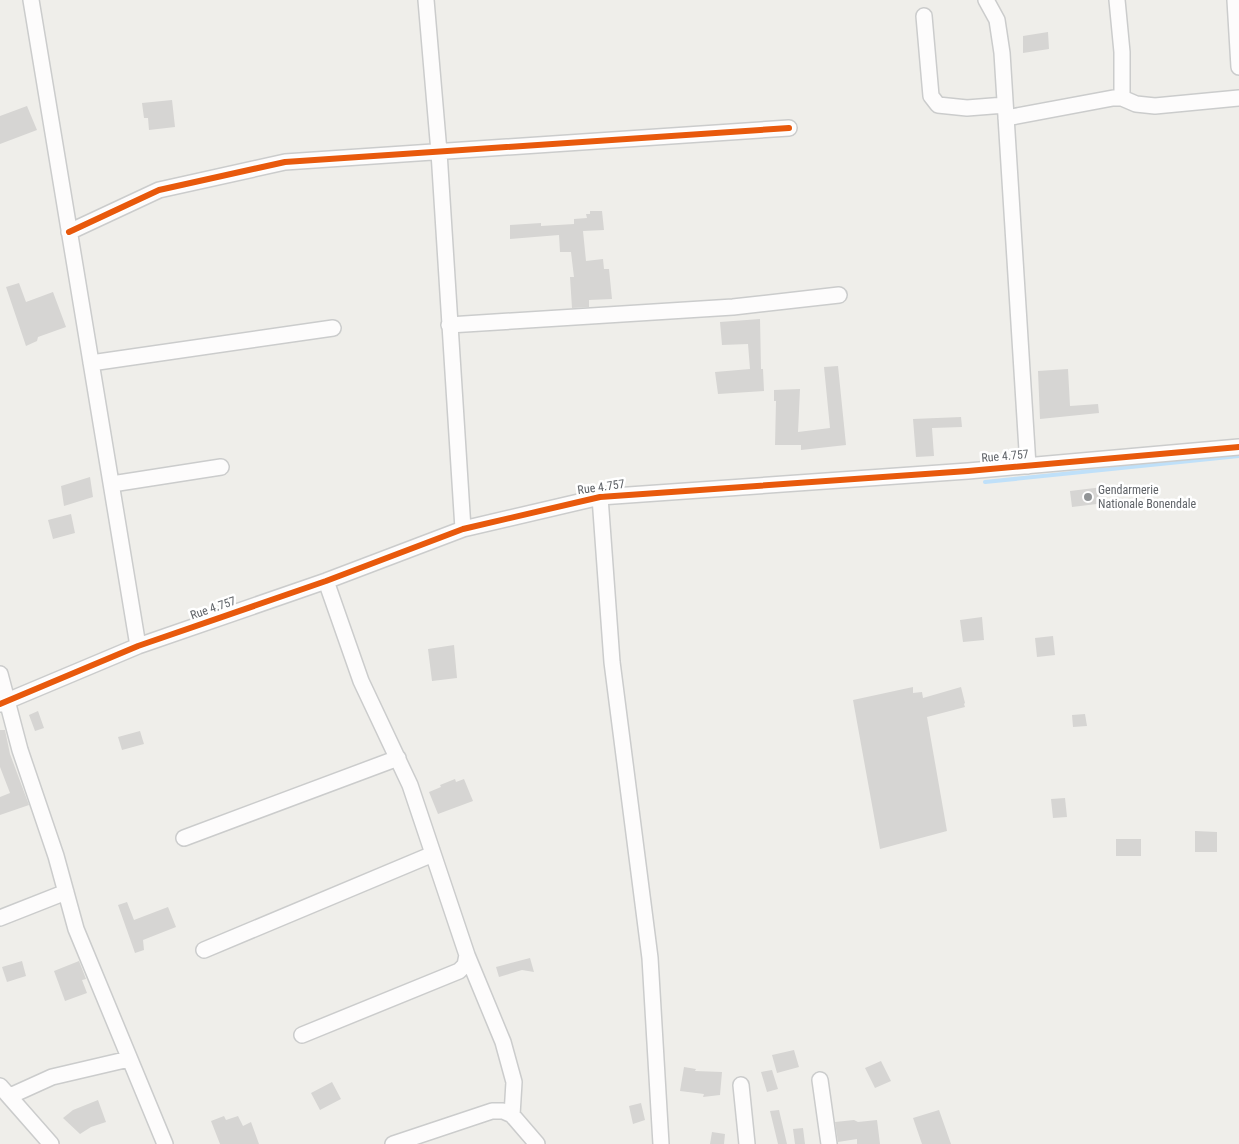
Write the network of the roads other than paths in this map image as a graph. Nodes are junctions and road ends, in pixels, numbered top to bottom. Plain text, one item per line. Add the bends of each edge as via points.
1 (31, 0) edge
2 (426, 0) edge
3 (986, 0) edge
4 (1118, 0) edge
5 (1236, 0) edge
6 (924, 16) dead end
7 (1239, 67) edge
8 (1122, 98) junction
9 (1239, 98) edge
10 (1006, 112) junction
11 (789, 128) dead end
12 (439, 152) junction
13 (70, 232) junction
14 (839, 295) dead end
15 (449, 325) junction
16 (333, 328) dead end
17 (91, 363) junction
18 (1239, 447) edge
19 (1028, 466) junction
20 (221, 467) dead end
21 (112, 484) junction
22 (600, 497) junction
23 (463, 529) junction
24 (326, 581) junction
25 (138, 646) junction
26 (0, 674) edge
27 (4, 703) edge
28 (398, 758) junction
29 (184, 838) dead end
30 (433, 854) junction
31 (66, 892) junction
32 (0, 918) edge
33 (204, 950) dead end
34 (467, 955) junction
35 (302, 1036) dead end
36 (129, 1059) junction
37 (820, 1080) dead end
38 (741, 1085) dead end
39 (5, 1091) edge
40 (512, 1115) junction
41 (51, 1144) edge
42 (165, 1144) edge
43 (393, 1144) edge
44 (537, 1144) edge
45 (661, 1144) edge
46 (747, 1144) edge
47 (829, 1144) edge

1 - 13 street
2 - 12 street
3 - 10 street via 997,20
4 - 8 street
5 - 7 street
6 - 10 street via 931,96 938,105
8 - 9 street via 1154,106
8 - 10 street
10 - 19 street
11 - 12 street
12 - 13 street via 284,162 217,176 159,190
12 - 15 street
13 - 17 street
14 - 15 street via 733,307
15 - 23 street
16 - 17 street
17 - 21 street
18 - 19 street, Rue 4.757
19 - 22 street, Rue 4.757
20 - 21 street
21 - 25 street
22 - 23 street, Rue 4.757
22 - 45 street via 612,662 650,958
23 - 24 street, Rue 4.757
24 - 25 street, Rue 4.757
24 - 28 street via 361,681
25 - 27 street, Rue 4.757
26 - 27 street
27 - 31 street
28 - 29 street
28 - 30 street
30 - 33 street
30 - 34 street
31 - 32 street
31 - 36 street via 76,929
34 - 35 street via 465,965 459,971
34 - 40 street via 503,1042 514,1082
36 - 39 street
36 - 42 street
37 - 47 street
38 - 46 street
39 - 41 street
40 - 43 street via 503,1110 492,1111
40 - 44 street

